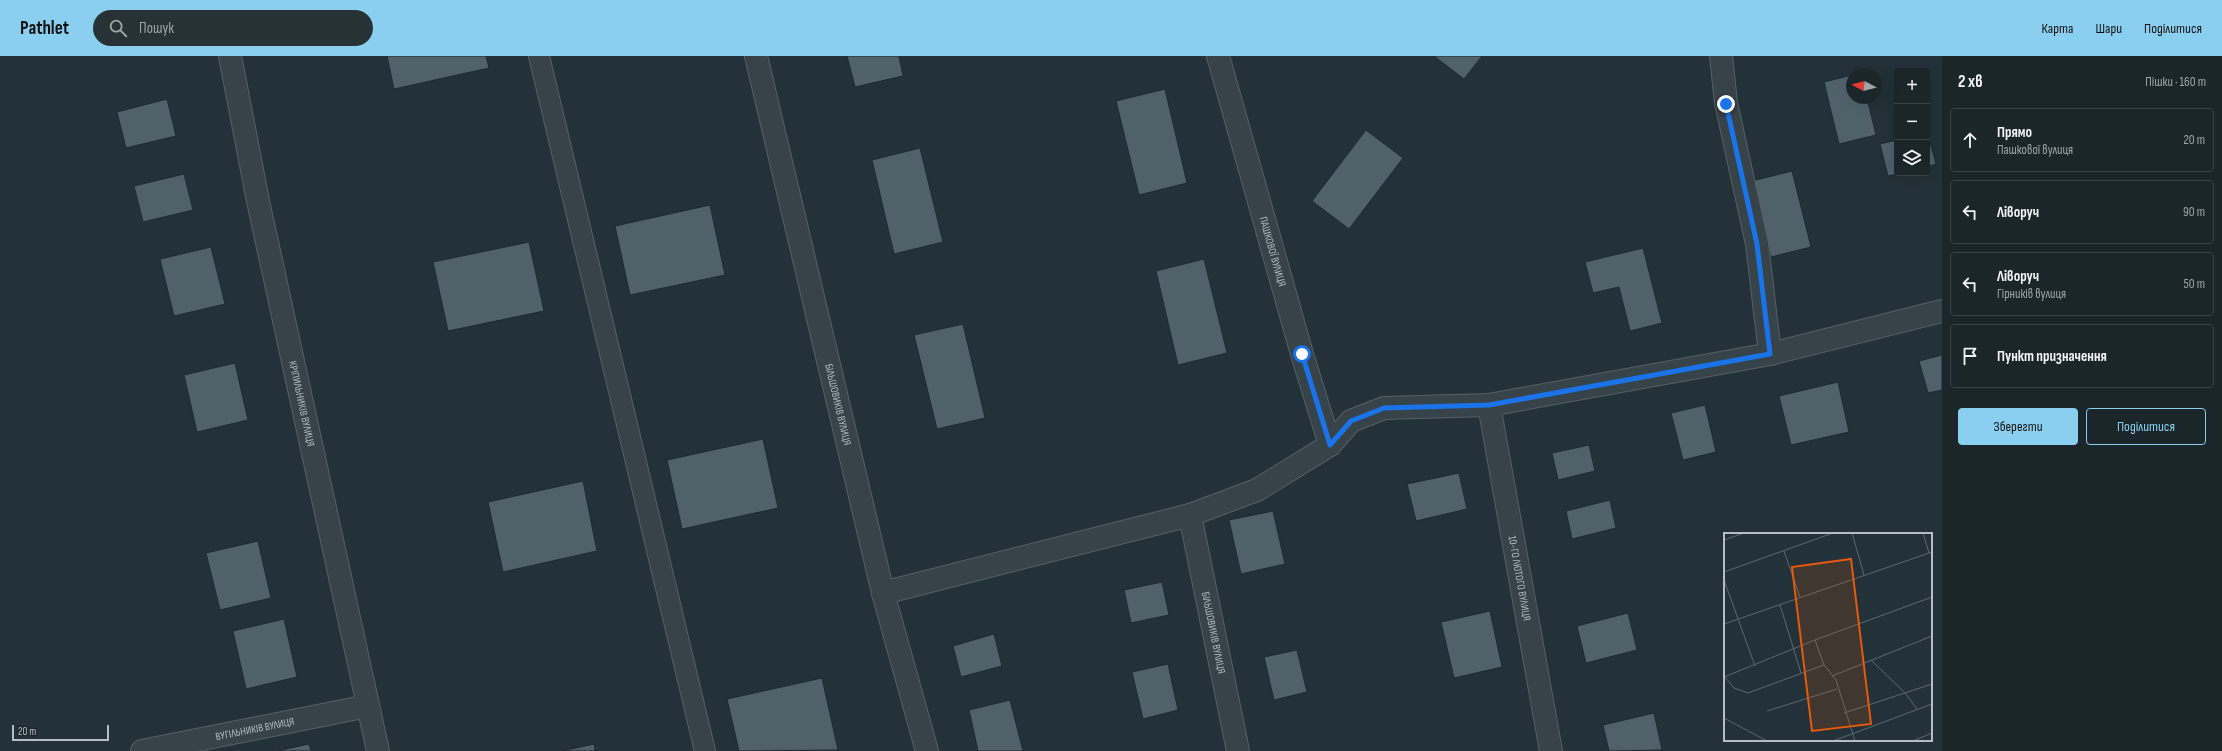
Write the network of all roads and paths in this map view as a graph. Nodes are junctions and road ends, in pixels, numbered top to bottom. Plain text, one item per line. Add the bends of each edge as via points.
1 (230, 56) edge
2 (539, 56) edge
3 (756, 56) edge
4 (1218, 56) edge
5 (1721, 56) edge
6 (1942, 311) edge
7 (1770, 354) junction
8 (1489, 405) junction
9 (1330, 445) junction
10 (1190, 515) junction
11 (883, 593) junction
12 (368, 706) junction
13 (142, 751) edge
14 (378, 751) edge
15 (705, 751) edge
16 (927, 751) edge
17 (1238, 751) edge
18 (1552, 751) edge

1 - 12 street, КРІПИЛЬНИКІВ ВУЛИЦЯ via 258,202
2 - 15 lane
3 - 11 street, БІЛЬШОВИКІВ ВУЛИЦЯ
4 - 9 street, ПАШКОВОЇ ВУЛИЦЯ
5 - 7 street via 1726,104 1757,244
6 - 7 street
7 - 8 street
8 - 9 street via 1384,408 1351,421
8 - 18 street, 10-ГО ЛЮТОГО ВУЛИЦЯ
9 - 10 street via 1257,490
10 - 11 street
10 - 17 street, БІЛЬШОВИКІВ ВУЛИЦЯ
11 - 16 street, БІЛЬШОВИКІВ ВУЛИЦЯ
12 - 13 street, ВУГІЛЬНИКІВ ВУЛИЦЯ
12 - 14 street, КРІПИЛЬНИКІВ ВУЛИЦЯ

